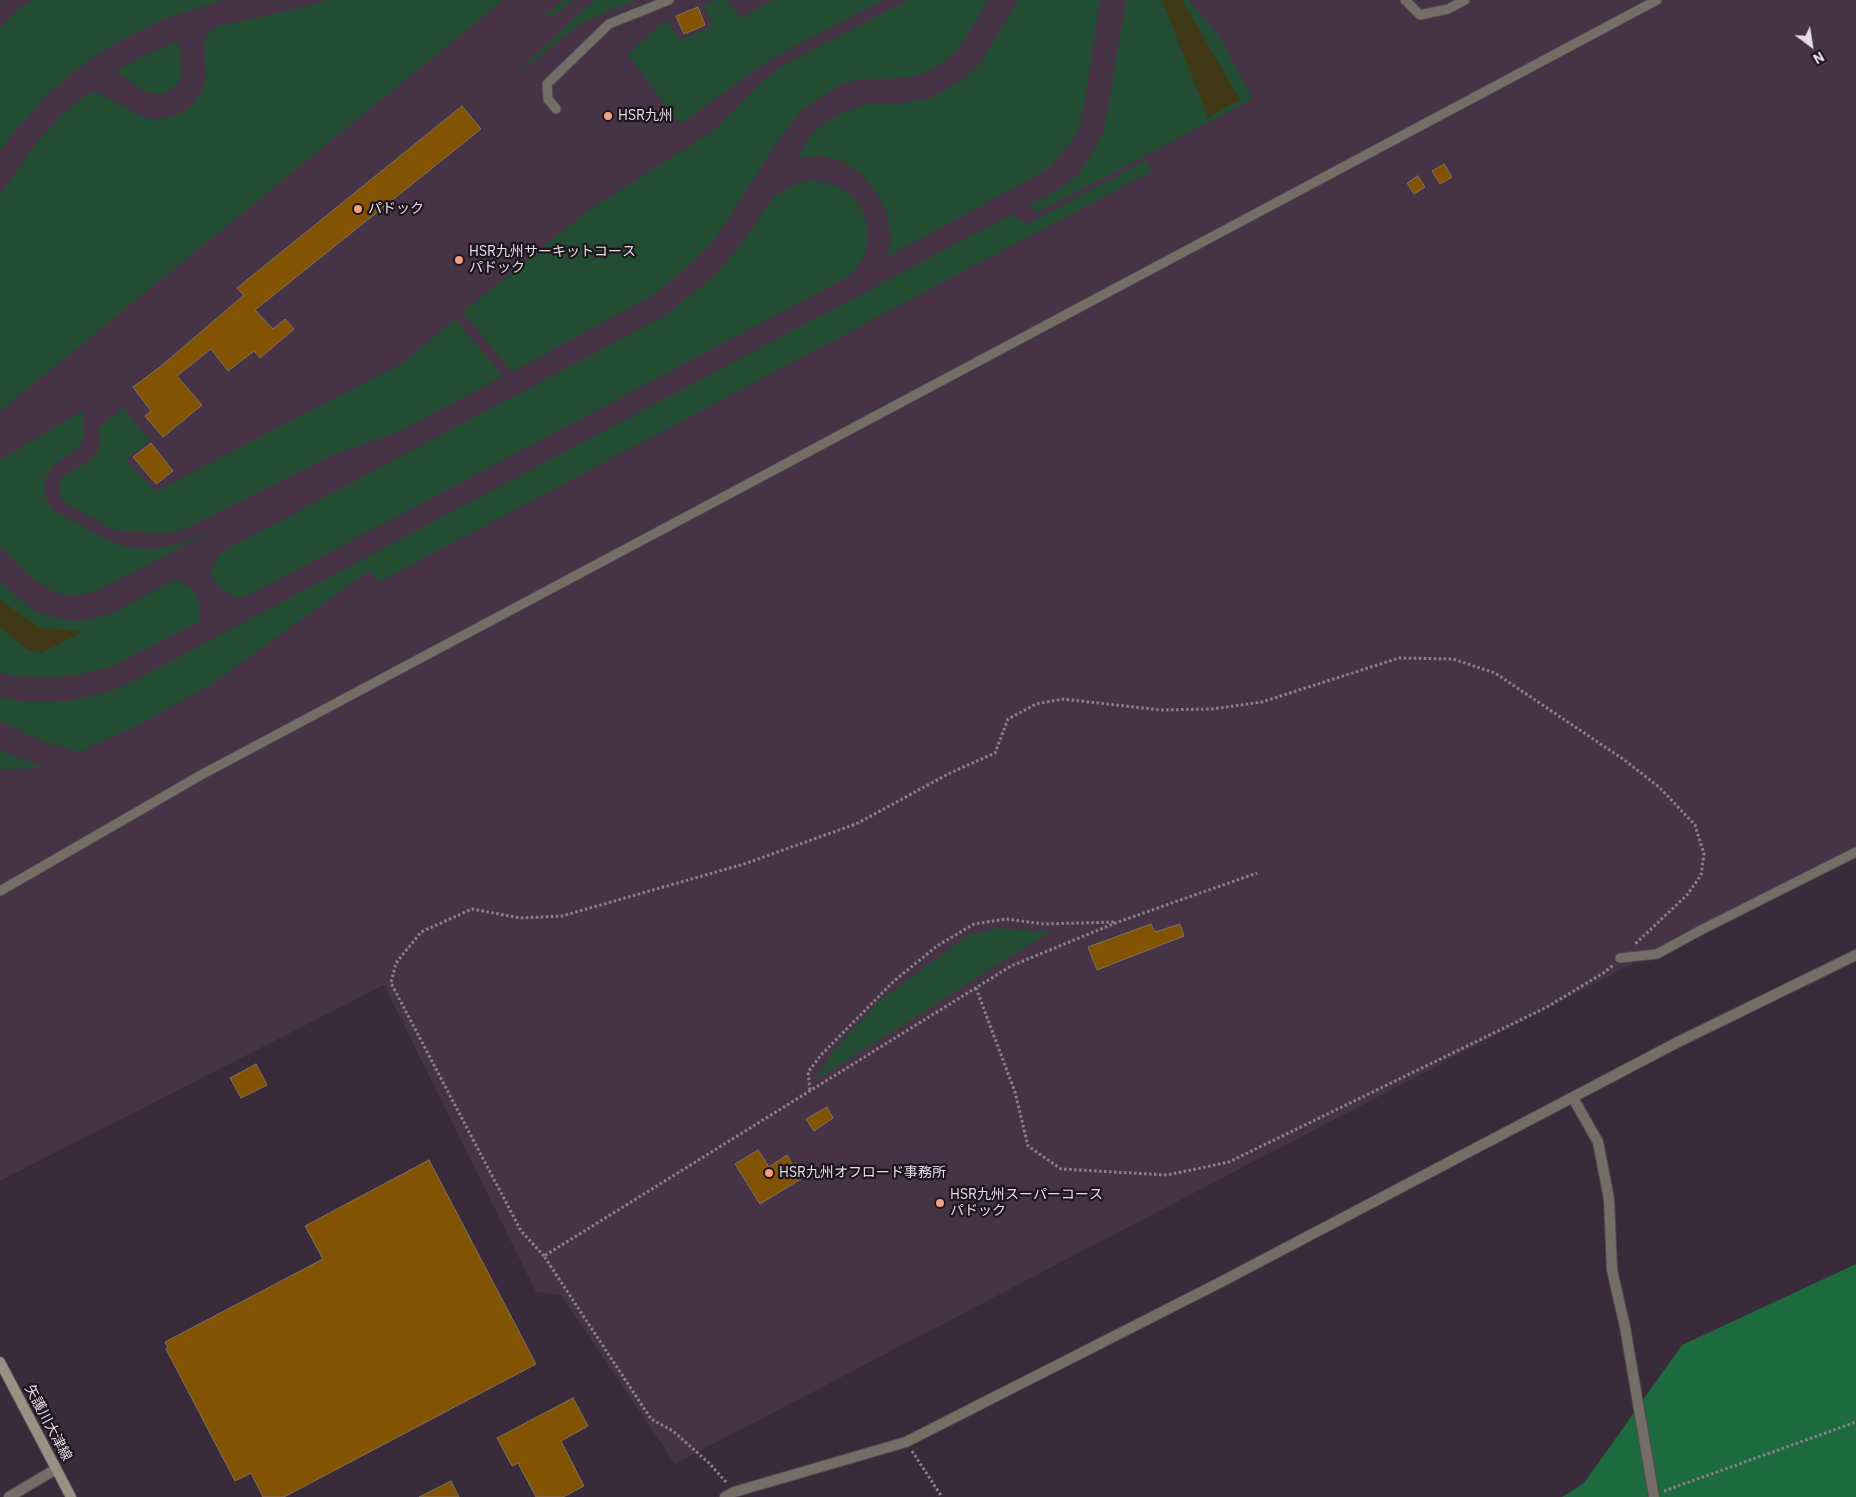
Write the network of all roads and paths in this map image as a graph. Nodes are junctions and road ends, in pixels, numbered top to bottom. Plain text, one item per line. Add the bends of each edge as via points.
1 (669, 0) edge
2 (1405, 0) edge
3 (1465, 0) edge
4 (1657, 0) edge
5 (556, 110) dead end
6 (1856, 852) edge
7 (1257, 873) dead end
8 (0, 891) edge
9 (1118, 922) junction
10 (1856, 956) edge
11 (1620, 958) junction
12 (976, 988) junction
13 (810, 1090) junction
14 (1573, 1098) junction
15 (544, 1256) junction
16 (0, 1362) edge
17 (1856, 1422) edge
18 (906, 1442) junction
19 (56, 1469) junction
20 (734, 1495) edge
21 (1653, 1496) edge
22 (9, 1497) edge
23 (71, 1497) edge
24 (942, 1497) edge

1 - 5 lane via 609,24 548,84 548,99
2 - 3 lane via 1420,15 1448,9
4 - 8 lane via 201,775
6 - 11 lane via 1657,954
7 - 9 path
9 - 12 path via 1011,966
9 - 13 path via 1044,924 1006,920 974,924 937,946 894,981 808,1072
10 - 14 street via 1676,1043
11 - 12 path via 1605,972 1546,1007 1229,1162 1168,1175 1061,1169 1028,1146 1015,1092
11 - 15 path via 1687,895 1701,876 1704,854 1695,825 1659,787 1623,759 1495,673 1453,659 1399,658 1262,702 1212,709 1162,710 1063,699 1036,704 1008,719 995,753 950,773 856,824 744,864 562,916 520,918 472,909 421,932 396,963 391,983 521,1231
12 - 13 path
13 - 15 path
14 - 18 street
14 - 21 street via 1598,1142 1609,1198 1612,1270 1627,1336
15 - 20 path via 650,1419 673,1430 709,1463
16 - 19 main road, 矢護川大津線
17 - 21 path
18 - 20 street
18 - 24 path
19 - 22 street
19 - 23 main road, 矢護川大津線

